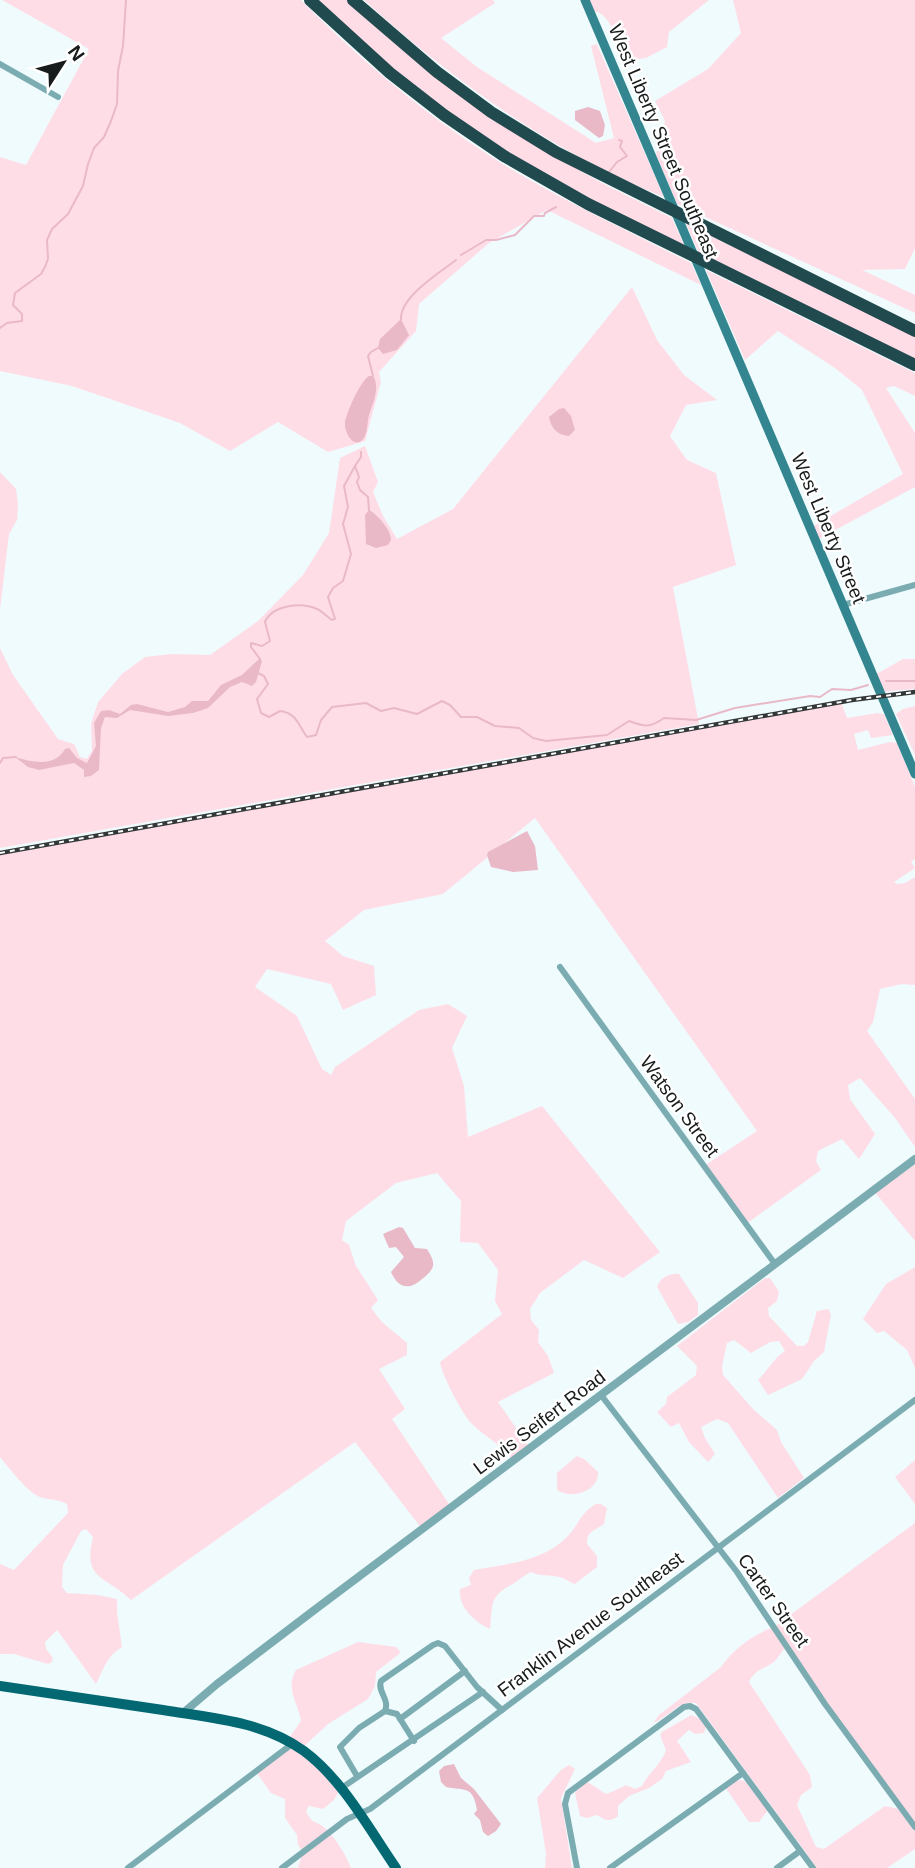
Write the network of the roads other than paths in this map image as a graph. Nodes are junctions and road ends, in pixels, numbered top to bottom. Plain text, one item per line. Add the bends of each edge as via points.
1 (310, 0) edge
2 (353, 0) edge
3 (585, 0) edge
4 (0, 64) edge
5 (58, 97) dead end
6 (711, 295) joint
7 (915, 331) edge
8 (915, 365) edge
9 (915, 585) edge
10 (843, 605) junction
11 (915, 774) edge
12 (560, 967) dead end
13 (915, 1159) edge
14 (775, 1264) junction
15 (601, 1395) junction
16 (915, 1401) edge
17 (718, 1548) junction
18 (465, 1671) junction
19 (0, 1686) edge
20 (483, 1692) junction
21 (502, 1710) junction
22 (385, 1711) junction
23 (183, 1713) junction
24 (400, 1719) junction
25 (414, 1741) junction
26 (292, 1744) junction
27 (743, 1773) junction
28 (357, 1776) junction
29 (340, 1789) junction
30 (358, 1813) junction
31 (915, 1828) edge
32 (800, 1851) junction
33 (128, 1868) edge
34 (282, 1868) edge
35 (396, 1868) edge
36 (576, 1868) edge
37 (610, 1868) edge
38 (777, 1868) edge
39 (813, 1868) edge

1 - 8 highway via 416,95 515,163 599,210
2 - 7 highway via 437,72 556,152
3 - 6 main road, West Liberty Street Southeast
4 - 5 street
6 - 10 main road, West Liberty Street
9 - 10 street
10 - 11 main road, West Liberty Street
12 - 14 street, Watson Street
13 - 14 street, Lewis Seifert Road
14 - 15 street, Lewis Seifert Road
15 - 17 street, Carter Street
15 - 23 street, Lewis Seifert Road
16 - 17 street, Franklin Avenue Southeast
17 - 21 street, Franklin Avenue Southeast
17 - 31 street, Carter Street
18 - 20 street
18 - 22 street via 445,1646 433,1644 381,1681
18 - 24 street
19 - 23 main road
20 - 21 street
20 - 25 street
21 - 30 street, Franklin Avenue Southeast via 370,1809
22 - 24 street
22 - 28 street via 340,1747
23 - 26 main road via 258,1727
24 - 25 street
25 - 28 street
26 - 29 main road via 323,1767
26 - 33 street
27 - 32 street
27 - 36 street via 696,1709 684,1707 567,1794
27 - 37 street
28 - 29 street
29 - 30 main road
30 - 34 street, Franklin Avenue Southeast
30 - 35 main road
32 - 38 street
32 - 39 street

